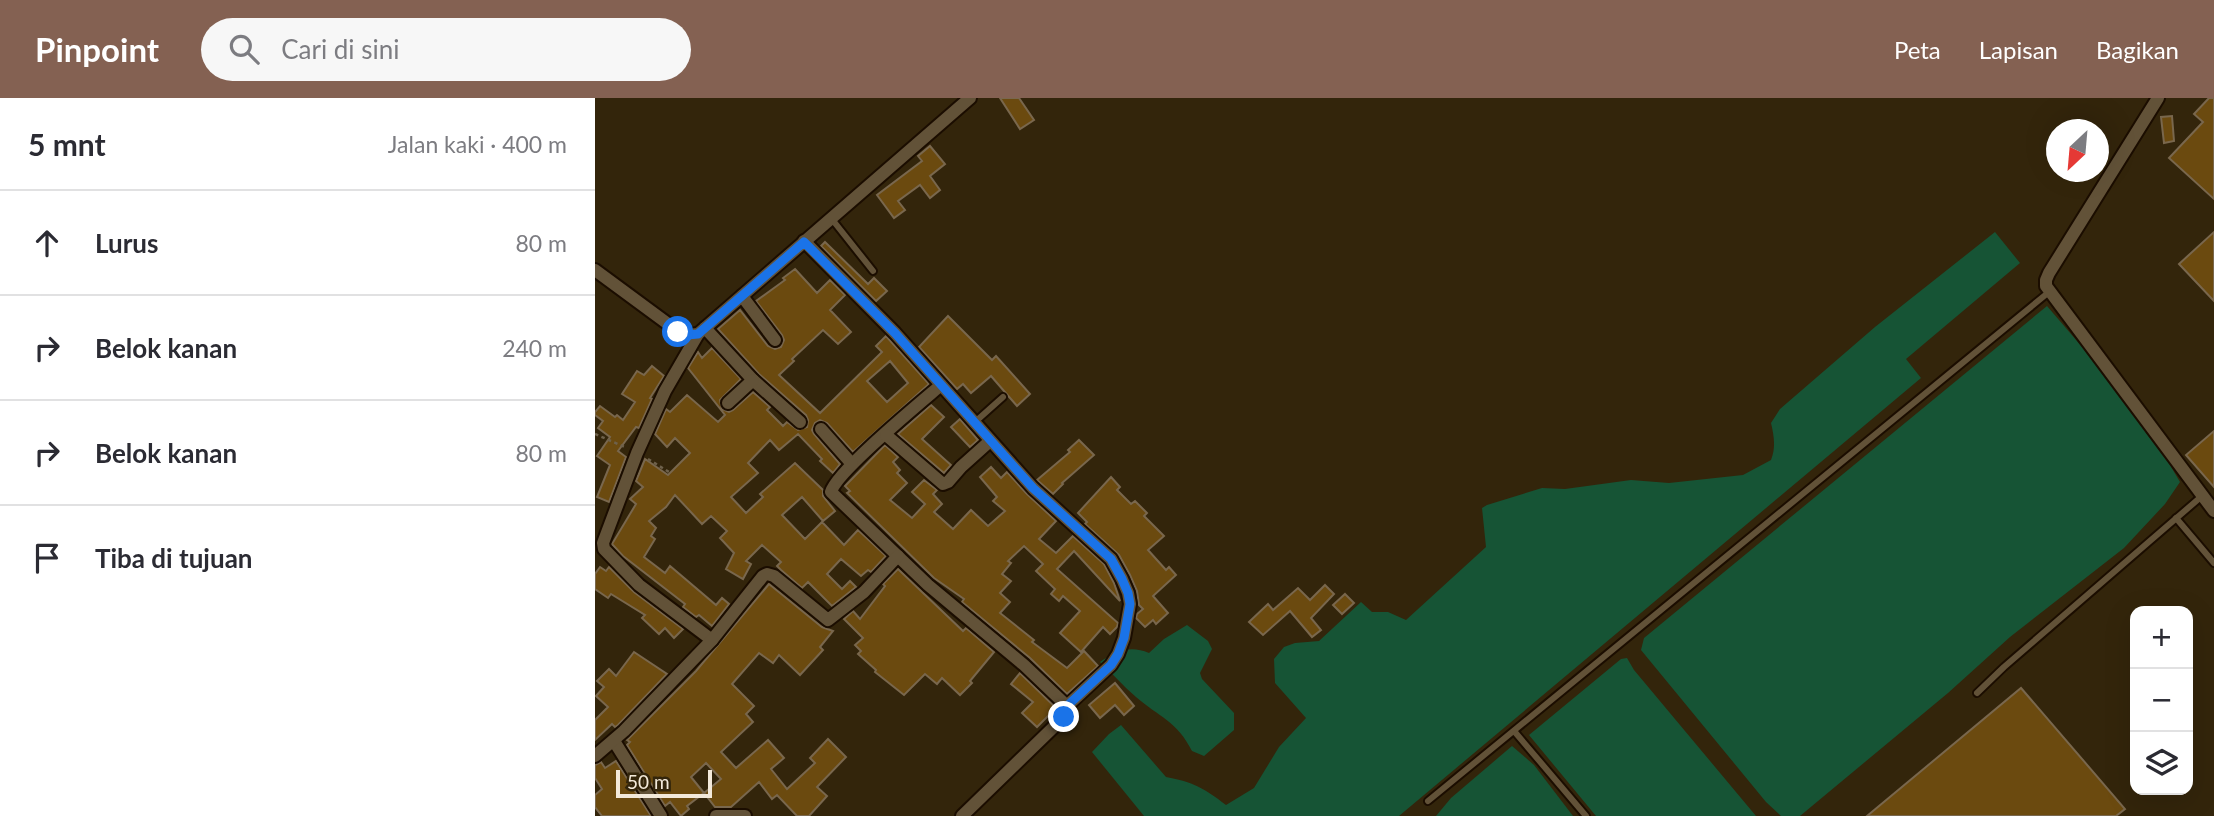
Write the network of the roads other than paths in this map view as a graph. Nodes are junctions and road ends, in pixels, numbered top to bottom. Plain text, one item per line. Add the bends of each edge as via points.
1 (970, 98) edge
2 (2158, 98) edge
3 (831, 218) junction
4 (804, 242) junction
5 (595, 270) edge
6 (873, 271) dead end
7 (2049, 292) junction
8 (742, 296) junction
9 (701, 331) junction
10 (775, 340) dead end
11 (753, 380) junction
12 (941, 385) junction
13 (1003, 397) dead end
14 (728, 403) dead end
15 (800, 422) dead end
16 (974, 423) junction
17 (821, 429) dead end
18 (886, 435) junction
19 (990, 441) junction
20 (852, 464) junction
21 (2202, 496) junction
22 (2214, 511) edge
23 (2176, 518) junction
24 (898, 556) junction
25 (2214, 564) edge
26 (712, 640) junction
27 (1977, 693) dead end
28 (1067, 706) junction
29 (1514, 731) junction
30 (614, 741) junction
31 (595, 756) edge
32 (1428, 801) dead end
33 (661, 816) edge
34 (716, 816) edge
35 (745, 816) edge
36 (962, 816) edge
37 (1586, 816) edge

1 - 3 street
2 - 7 street via 2049,273
3 - 4 street
3 - 6 lane
4 - 8 street
4 - 12 street
5 - 9 street via 678,332
7 - 21 street
7 - 29 lane
8 - 9 street
8 - 10 street
9 - 11 street
9 - 26 street via 642,440 603,543 639,584
11 - 14 street
11 - 15 street
12 - 16 street
12 - 18 street
13 - 16 lane
16 - 19 street
17 - 20 street
18 - 19 street via 943,484
18 - 20 street
19 - 28 street via 1033,488 1111,559 1128,593 1128,620 1118,654
20 - 24 street via 831,492
21 - 22 street
21 - 23 lane
23 - 25 lane
23 - 27 lane
24 - 26 street via 864,592 828,620 774,576 765,574
24 - 28 street
26 - 30 street
28 - 36 street via 1064,717
29 - 32 lane
29 - 37 lane
30 - 31 street
30 - 33 street
34 - 35 street

